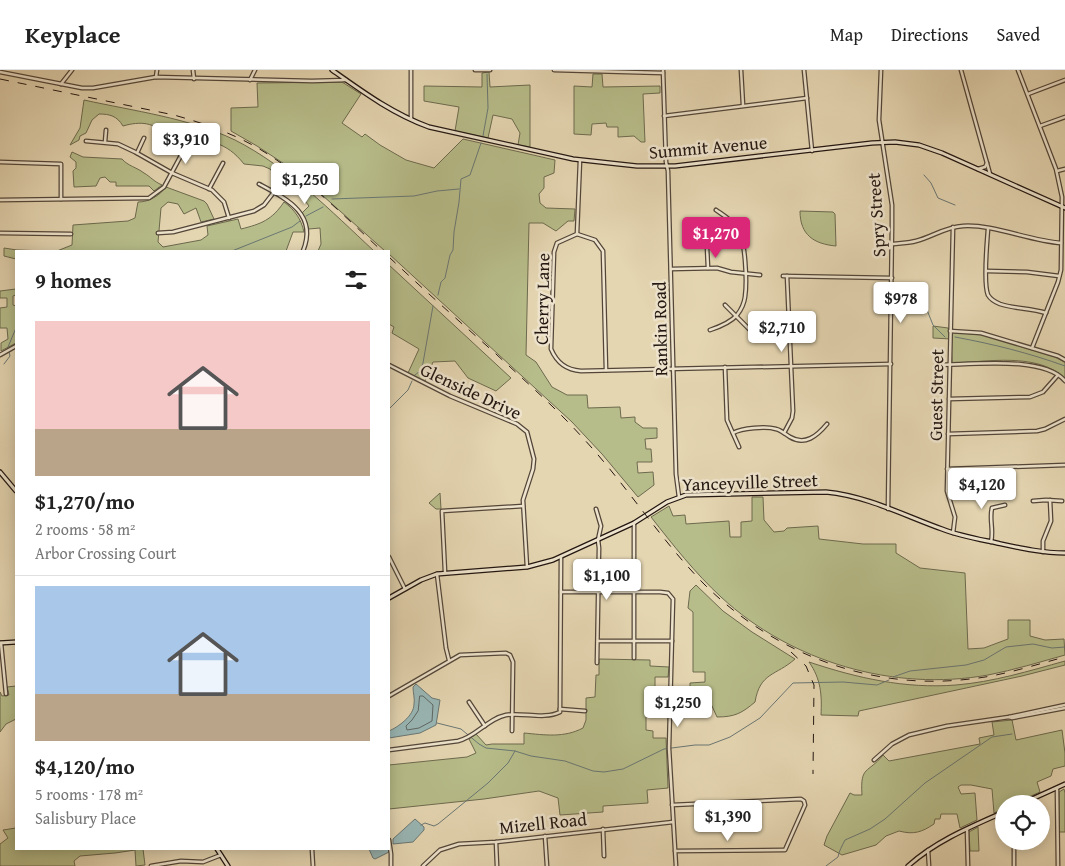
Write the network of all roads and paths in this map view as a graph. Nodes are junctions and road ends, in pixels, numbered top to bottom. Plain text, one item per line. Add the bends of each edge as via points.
1 (72, 70) edge
2 (156, 70) edge
3 (193, 70) edge
4 (255, 70) edge
5 (332, 70) edge
6 (411, 70) edge
7 (476, 70) edge
8 (490, 70) edge
9 (554, 70) edge
10 (741, 70) edge
11 (804, 70) edge
12 (881, 70) edge
13 (961, 70) edge
14 (1018, 70) edge
15 (614, 71) edge
16 (662, 71) edge
17 (0, 72) edge
18 (156, 77) junction
19 (194, 79) junction
20 (250, 80) junction
21 (346, 80) junction
22 (1065, 80) edge
23 (61, 84) junction
24 (1028, 94) junction
25 (807, 98) junction
26 (742, 105) junction
27 (664, 116) junction
28 (1065, 117) edge
29 (411, 121) junction
30 (1040, 126) junction
31 (106, 130) dead end
32 (144, 138) dead end
33 (86, 140) dead end
34 (104, 142) junction
35 (882, 142) junction
36 (185, 148) dead end
37 (812, 150) junction
38 (137, 153) junction
39 (580, 160) junction
40 (987, 161) junction
41 (0, 162) edge
42 (223, 163) dead end
43 (668, 167) junction
44 (978, 169) junction
45 (1065, 169) edge
46 (1057, 171) junction
47 (172, 173) junction
48 (990, 174) junction
49 (259, 184) dead end
50 (210, 189) junction
51 (274, 192) junction
52 (61, 199) junction
53 (0, 200) edge
54 (1064, 206) edge
55 (716, 210) dead end
56 (229, 218) junction
57 (953, 227) junction
58 (988, 229) junction
59 (0, 233) edge
60 (71, 234) dead end
61 (158, 234) dead end
62 (577, 234) junction
63 (1062, 243) junction
64 (893, 244) junction
65 (707, 247) dead end
66 (303, 250) edge
67 (708, 268) junction
68 (672, 269) junction
69 (987, 271) junction
70 (745, 274) junction
71 (760, 275) dead end
72 (783, 276) dead end
73 (787, 276) junction
74 (1059, 276) junction
75 (892, 278) junction
76 (725, 305) dead end
77 (1046, 313) junction
78 (736, 317) junction
79 (749, 328) dead end
80 (710, 330) dead end
81 (950, 330) junction
82 (15, 347) edge
83 (1032, 348) junction
84 (0, 355) edge
85 (1064, 358) edge
86 (891, 364) junction
87 (950, 364) junction
88 (936, 365) dead end
89 (390, 366) edge
90 (791, 366) junction
91 (725, 368) junction
92 (674, 369) junction
93 (606, 370) junction
94 (1058, 375) junction
95 (1065, 381) edge
96 (949, 399) junction
97 (1065, 420) edge
98 (827, 424) dead end
99 (733, 433) junction
100 (784, 433) junction
101 (948, 434) junction
102 (739, 447) dead end
103 (1065, 465) edge
104 (947, 469) junction
105 (0, 472) edge
106 (15, 490) edge
107 (679, 497) junction
108 (1050, 500) junction
109 (1033, 501) dead end
110 (1062, 501) dead end
111 (1005, 505) dead end
112 (523, 506) junction
113 (596, 509) dead end
114 (888, 509) junction
115 (634, 523) junction
116 (953, 533) junction
117 (598, 540) junction
118 (991, 542) junction
119 (1043, 552) junction
120 (1065, 553) edge
121 (561, 557) junction
122 (390, 559) edge
123 (527, 567) junction
124 (445, 572) junction
125 (437, 574) junction
126 (405, 589) junction
127 (561, 592) junction
128 (598, 592) junction
129 (635, 592) junction
130 (390, 597) edge
131 (598, 641) junction
132 (634, 641) junction
133 (672, 641) junction
134 (15, 642) edge
135 (1, 643) edge
136 (634, 658) dead end
137 (449, 660) junction
138 (597, 663) dead end
139 (6, 694) dead end
140 (390, 695) edge
141 (469, 702) dead end
142 (1065, 707) edge
143 (560, 709) junction
144 (585, 711) dead end
145 (512, 714) junction
146 (485, 726) junction
147 (512, 731) dead end
148 (390, 750) edge
149 (874, 760) dead end
150 (1065, 784) edge
151 (1057, 788) junction
152 (1041, 795) edge
153 (672, 805) junction
154 (995, 816) edge
155 (673, 822) junction
156 (967, 829) junction
157 (603, 830) junction
158 (545, 836) junction
159 (496, 842) junction
160 (390, 845) edge
161 (218, 850) edge
162 (312, 850) edge
163 (928, 850) junction
164 (1014, 850) edge
165 (675, 851) junction
166 (221, 855) junction
167 (604, 856) dead end
168 (151, 866) edge
169 (228, 866) edge
170 (313, 866) edge
171 (390, 866) edge
172 (422, 866) edge
173 (497, 866) edge
174 (547, 866) edge
175 (676, 866) edge
176 (908, 866) edge
177 (929, 866) edge
178 (968, 866) edge
179 (1014, 866) edge
180 (1058, 866) edge

1 - 23 street
2 - 18 street
3 - 19 street
4 - 20 street
5 - 21 main road, Summit Avenue
6 - 29 street
7 - 8 street
9 - 15 street
10 - 26 street
11 - 25 street
12 - 35 street, Spry Street via 879,120
13 - 40 street
14 - 24 street
15 - 16 street
16 - 27 street, Rankin Road
17 - 23 street
18 - 19 street
18 - 23 street via 94,88
19 - 20 street
20 - 21 street
21 - 29 main road, Summit Avenue
22 - 24 street
24 - 30 street
25 - 26 street
25 - 37 street
26 - 27 street
27 - 43 street, Rankin Road
28 - 30 street
29 - 39 main road, Summit Avenue
30 - 46 street
31 - 34 street
32 - 38 street
33 - 34 street
34 - 38 street via 118,144
35 - 37 main road, Summit Avenue
35 - 44 main road, Summit Avenue via 919,145
35 - 64 street, Spry Street via 892,205
36 - 47 street
37 - 43 main road, Summit Avenue
38 - 47 street
39 - 43 main road, Summit Avenue
39 - 62 street
40 - 44 street via 985,167
40 - 48 street
41 - 52 street via 60,164
42 - 50 street
43 - 68 street, Rankin Road
44 - 48 main road, Summit Avenue
45 - 46 street
46 - 54 street
47 - 50 street
47 - 52 street via 164,187 149,198
48 - 54 main road, Summit Avenue
49 - 51 street
50 - 56 street via 221,197
51 - 56 street via 260,208
51 - 66 street via 296,208 306,223 308,238
52 - 53 street
54 - 63 street
55 - 70 street via 734,224 741,235
56 - 61 street
57 - 58 street
57 - 64 street via 916,241
57 - 81 street, Guest Street
58 - 63 street
58 - 69 street
59 - 60 street
62 - 93 street via 595,240 603,251
62 - 93 street, Cherry Lane via 555,246 551,349 557,360 569,369
63 - 74 street
64 - 75 street, Spry Street
65 - 67 street
67 - 68 street
67 - 70 street
68 - 92 street, Rankin Road
69 - 74 street
69 - 77 street via 988,292 995,302
70 - 71 street
70 - 78 street via 745,299
72 - 73 street
73 - 75 street
73 - 90 street
74 - 77 street
75 - 86 street, Spry Street
76 - 78 street
77 - 83 street
78 - 79 street
78 - 80 street
81 - 83 street via 981,333
81 - 87 street, Guest Street
82 - 84 street
83 - 85 street
86 - 90 street, Cherry Lane
86 - 114 street, Spry Street
87 - 88 street
87 - 94 street via 1023,363
87 - 96 street, Guest Street
89 - 112 street, Glenside Drive via 527,432 534,458
90 - 91 street, Cherry Lane
90 - 100 street via 792,418
91 - 92 street, Cherry Lane
91 - 99 street via 726,413
92 - 93 street, Cherry Lane
92 - 107 street, Rankin Road
94 - 95 street
94 - 96 street via 1043,392 1030,397
96 - 101 street, Guest Street
97 - 101 street via 1036,431
98 - 100 street via 808,440 798,440
99 - 100 street via 742,429 766,428 776,428
99 - 102 street
101 - 104 street, Guest Street
103 - 104 street
104 - 116 street, Guest Street via 947,491 955,523
105 - 106 main road
107 - 114 main road, Yanceyville Street via 826,492 849,494
107 - 115 main road, Yanceyville Street
108 - 109 street
108 - 110 street
108 - 119 street via 1051,521 1043,541
111 - 118 street via 992,508
112 - 123 street, Glenside Drive
112 - 124 street via 442,511
113 - 117 street via 600,526
114 - 116 main road, Yanceyville Street
115 - 117 main road, Yanceyville Street
115 - 129 street
116 - 118 main road, Yanceyville Street
117 - 121 main road, Yanceyville Street
117 - 128 street
118 - 119 main road, Yanceyville Street
119 - 120 main road, Yanceyville Street
121 - 123 main road, Yanceyville Street
121 - 127 street
122 - 126 street
123 - 124 main road, Yanceyville Street
124 - 125 main road, Yanceyville Street
125 - 126 main road, Yanceyville Street
125 - 137 street
126 - 130 main road, Yanceyville Street
127 - 128 street
127 - 143 street
128 - 129 street
128 - 131 street
129 - 132 street
129 - 133 street via 671,595
131 - 132 street
131 - 138 street
132 - 133 street
132 - 136 street
133 - 153 street via 669,748
134 - 135 main road
135 - 139 street
137 - 140 street
137 - 145 street via 467,654 506,653 510,656 513,662
141 - 146 street
142 - 149 street via 909,735 892,744
143 - 144 street
143 - 145 street via 560,712 550,715
145 - 146 street
145 - 147 street
146 - 148 street via 466,739
150 - 151 main road
151 - 152 main road
151 - 180 street
153 - 155 street
153 - 165 street via 801,799 805,805 785,850
154 - 156 main road
155 - 157 street, Mizell Road
155 - 165 street
156 - 163 main road
156 - 178 street
157 - 158 street, Mizell Road
157 - 167 street
158 - 159 street, Mizell Road
158 - 174 street
159 - 172 street, Mizell Road via 452,845 440,850
159 - 173 street
160 - 171 street
161 - 166 main road
162 - 170 street
163 - 176 main road
163 - 177 street
164 - 179 street
165 - 175 street
166 - 168 street via 203,862 181,861
166 - 169 main road

